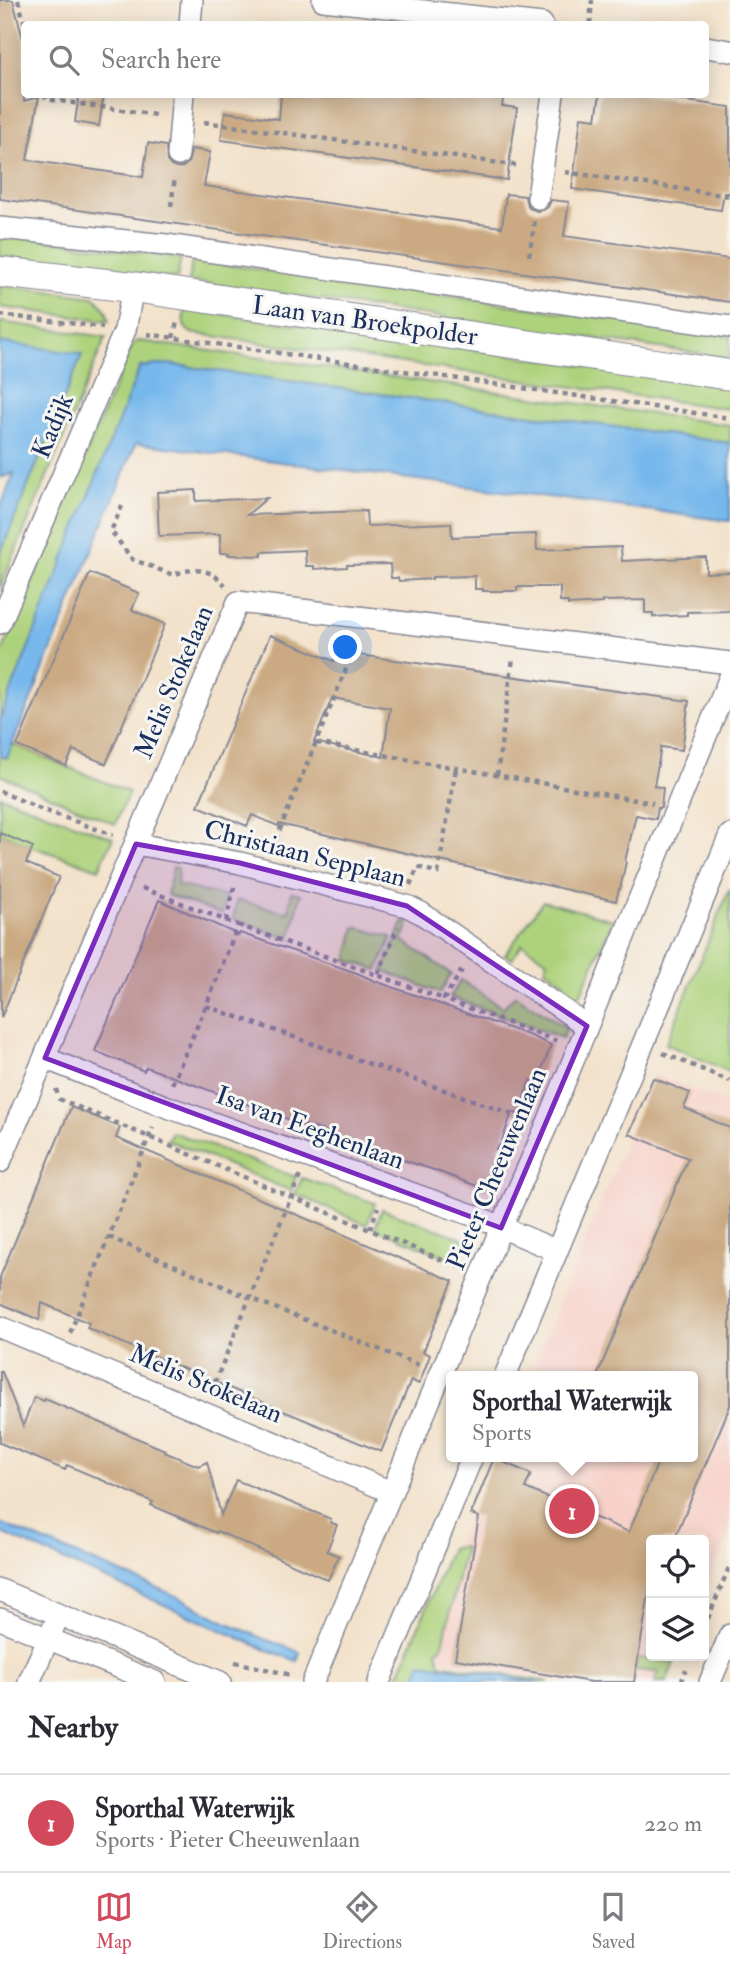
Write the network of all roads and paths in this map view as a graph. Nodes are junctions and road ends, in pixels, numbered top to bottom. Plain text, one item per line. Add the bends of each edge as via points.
1 (18, 0) edge
2 (192, 0) edge
3 (323, 0) edge
4 (592, 0) edge
5 (24, 21) edge
6 (190, 21) edge
7 (515, 21) edge
8 (590, 21) edge
9 (709, 48) edge
10 (730, 51) edge
11 (46, 98) edge
12 (183, 98) edge
13 (552, 98) edge
14 (181, 119) junction
15 (178, 155) dead end
16 (542, 169) junction
17 (730, 196) edge
18 (538, 198) joint
19 (0, 228) edge
20 (529, 256) dead end
21 (0, 272) edge
22 (133, 287) junction
23 (0, 315) edge
24 (730, 327) edge
25 (125, 330) junction
26 (173, 338) dead end
27 (730, 375) edge
28 (730, 418) edge
29 (122, 506) dead end
30 (238, 602) junction
31 (368, 618) junction
32 (0, 623) edge
33 (516, 637) junction
34 (730, 663) edge
35 (730, 677) edge
36 (316, 743) junction
37 (456, 768) junction
38 (497, 775) junction
39 (0, 791) edge
40 (676, 807) junction
41 (730, 835) edge
42 (136, 844) junction
43 (240, 863) junction
44 (264, 869) junction
45 (121, 879) junction
46 (404, 906) junction
47 (226, 921) junction
48 (238, 925) junction
49 (474, 950) junction
50 (378, 974) junction
51 (444, 999) junction
52 (206, 1006) junction
53 (587, 1026) junction
54 (642, 1045) junction
55 (578, 1048) junction
56 (44, 1058) junction
57 (730, 1081) edge
58 (162, 1105) junction
59 (546, 1127) junction
60 (149, 1137) junction
61 (0, 1162) edge
62 (291, 1197) junction
63 (501, 1228) junction
64 (109, 1237) junction
65 (557, 1251) junction
66 (481, 1276) junction
67 (250, 1298) junction
68 (0, 1327) edge
69 (62, 1353) junction
70 (507, 1371) edge
71 (442, 1375) junction
72 (203, 1413) junction
73 (470, 1462) edge
74 (391, 1492) junction
75 (730, 1565) edge
76 (0, 1590) edge
77 (59, 1615) junction
78 (709, 1616) edge
79 (0, 1619) edge
80 (47, 1640) junction
81 (727, 1648) edge
82 (29, 1682) edge
83 (155, 1682) edge
84 (220, 1682) edge
85 (313, 1682) edge
86 (379, 1682) edge
87 (710, 1682) edge

1 - 5 path
2 - 6 street
3 - 7 street
4 - 8 path
9 - 10 street
11 - 14 path
12 - 14 street
13 - 16 street
14 - 15 street
14 - 16 path
16 - 17 path
16 - 18 street
18 - 20 path
19 - 24 street, Laan van Broekpolder via 166,245
21 - 22 main road, Laan van Broekpolder
22 - 25 street, Kadijk
22 - 27 main road, Laan van Broekpolder
23 - 25 path
25 - 32 street, Kadijk
26 - 28 path, Laan van Broekpolder
29 - 30 path via 111,531 132,559 173,575 188,569 216,575
30 - 31 street, Melis Stokelaan
30 - 42 street, Melis Stokelaan
31 - 33 street, Melis Stokelaan
31 - 36 path
33 - 34 street, Melis Stokelaan
33 - 38 path
35 - 40 street, Pieter Cheeuwenlaan
36 - 37 path
36 - 44 path
37 - 38 path
37 - 46 path via 438,873 418,867
38 - 40 path
39 - 42 path
40 - 53 street, Pieter Cheeuwenlaan
41 - 54 street
42 - 43 street, Christiaan Sepplaan
42 - 45 street, Melis Stokelaan
43 - 44 street, Christiaan Sepplaan
43 - 47 path
44 - 46 street, Christiaan Sepplaan
45 - 47 path
45 - 56 street, Melis Stokelaan
46 - 49 street, Christiaan Sepplaan
46 - 50 path
47 - 48 path
48 - 50 path
48 - 52 path
49 - 51 path
49 - 53 street, Christiaan Sepplaan
50 - 51 path
51 - 55 path
52 - 58 path
52 - 59 path
53 - 55 street, Pieter Cheeuwenlaan
54 - 57 path
54 - 65 street
55 - 59 street, Pieter Cheeuwenlaan
56 - 58 street, Isa van Eeghenlaan
56 - 60 path via 59,1099
56 - 61 street, Melis Stokelaan
58 - 60 path
58 - 63 street, Isa van Eeghenlaan
59 - 63 street, Pieter Cheeuwenlaan
60 - 62 path
60 - 64 path
62 - 66 path
62 - 67 path
63 - 65 street, Isa van Eeghenlaan
63 - 66 street, Pieter Cheeuwenlaan
64 - 67 path
64 - 69 path
65 - 70 street
66 - 71 street, Pieter Cheeuwenlaan
67 - 71 path
67 - 72 path
68 - 69 street, Melis Stokelaan
69 - 72 street, Melis Stokelaan
71 - 74 street, Pieter Cheeuwenlaan
72 - 74 street, Melis Stokelaan
73 - 86 street
74 - 85 street, Pieter Cheeuwenlaan
75 - 78 path
76 - 77 street
77 - 80 street
77 - 84 street
79 - 80 street
80 - 82 street
80 - 83 street
81 - 87 street

